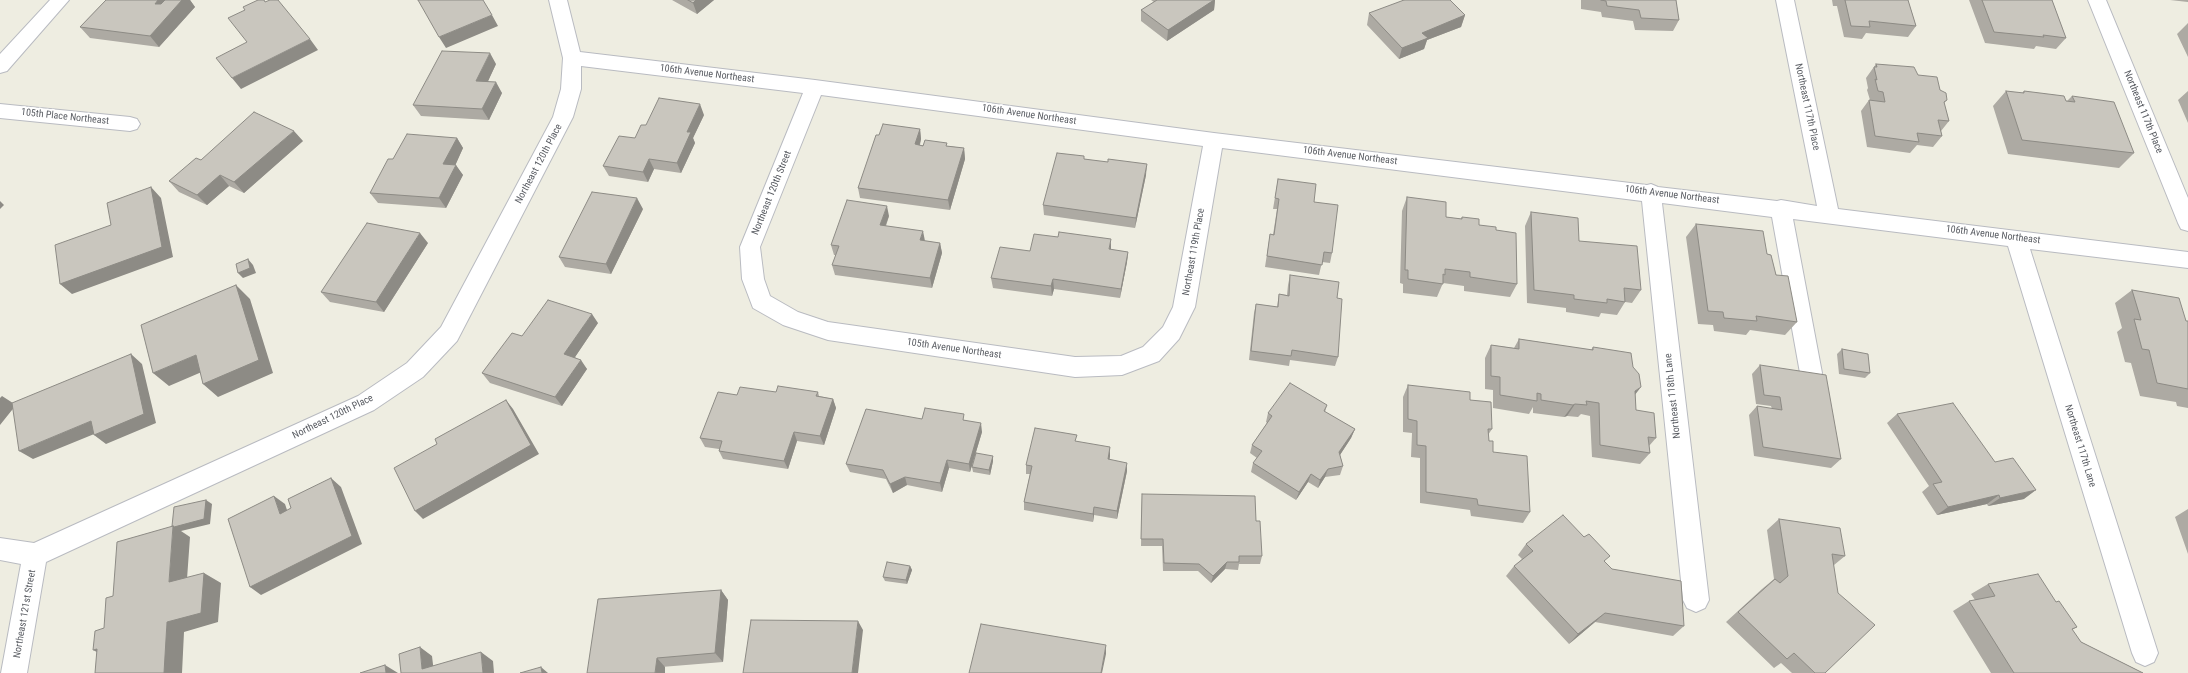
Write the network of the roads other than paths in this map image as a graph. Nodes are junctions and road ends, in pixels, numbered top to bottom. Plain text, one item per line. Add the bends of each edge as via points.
1 (60, 0) edge
2 (558, 0) edge
3 (1785, 0) edge
4 (2097, 0) edge
5 (572, 58) junction
6 (0, 66) edge
7 (816, 87) junction
8 (0, 111) edge
9 (130, 124) dead end
10 (1214, 140) junction
11 (1651, 192) junction
12 (1781, 208) junction
13 (1829, 214) junction
14 (2188, 223) edge
15 (2016, 238) junction
16 (2188, 260) edge
17 (761, 302) joint
18 (1151, 354) joint
19 (1811, 373) edge
20 (0, 549) edge
21 (35, 555) junction
22 (1696, 600) dead end
23 (2145, 653) dead end
24 (14, 673) edge

1 - 6 street
2 - 5 street
3 - 13 street, Northeast 117th Place
4 - 14 street, Northeast 117th Place
5 - 7 street, 106th Avenue Northeast
5 - 21 street, Northeast 120th Place via 571,90 563,117 449,334 415,370 366,403
7 - 10 street, 106th Avenue Northeast
7 - 17 street, Northeast 120th Street via 750,247 753,279
8 - 9 street, 105th Place Northeast
10 - 11 street, 106th Avenue Northeast
10 - 18 street, Northeast 119th Place via 1184,307 1171,333
11 - 12 street, 106th Avenue Northeast
11 - 22 street, Northeast 118th Lane
12 - 13 street, 106th Avenue Northeast
12 - 19 street
13 - 15 street, 106th Avenue Northeast
15 - 16 street, 106th Avenue Northeast
15 - 23 street, Northeast 117th Lane
17 - 18 street, 105th Avenue Northeast via 791,319 828,331 1075,367 1122,365
20 - 21 street
21 - 24 street, Northeast 121st Street

